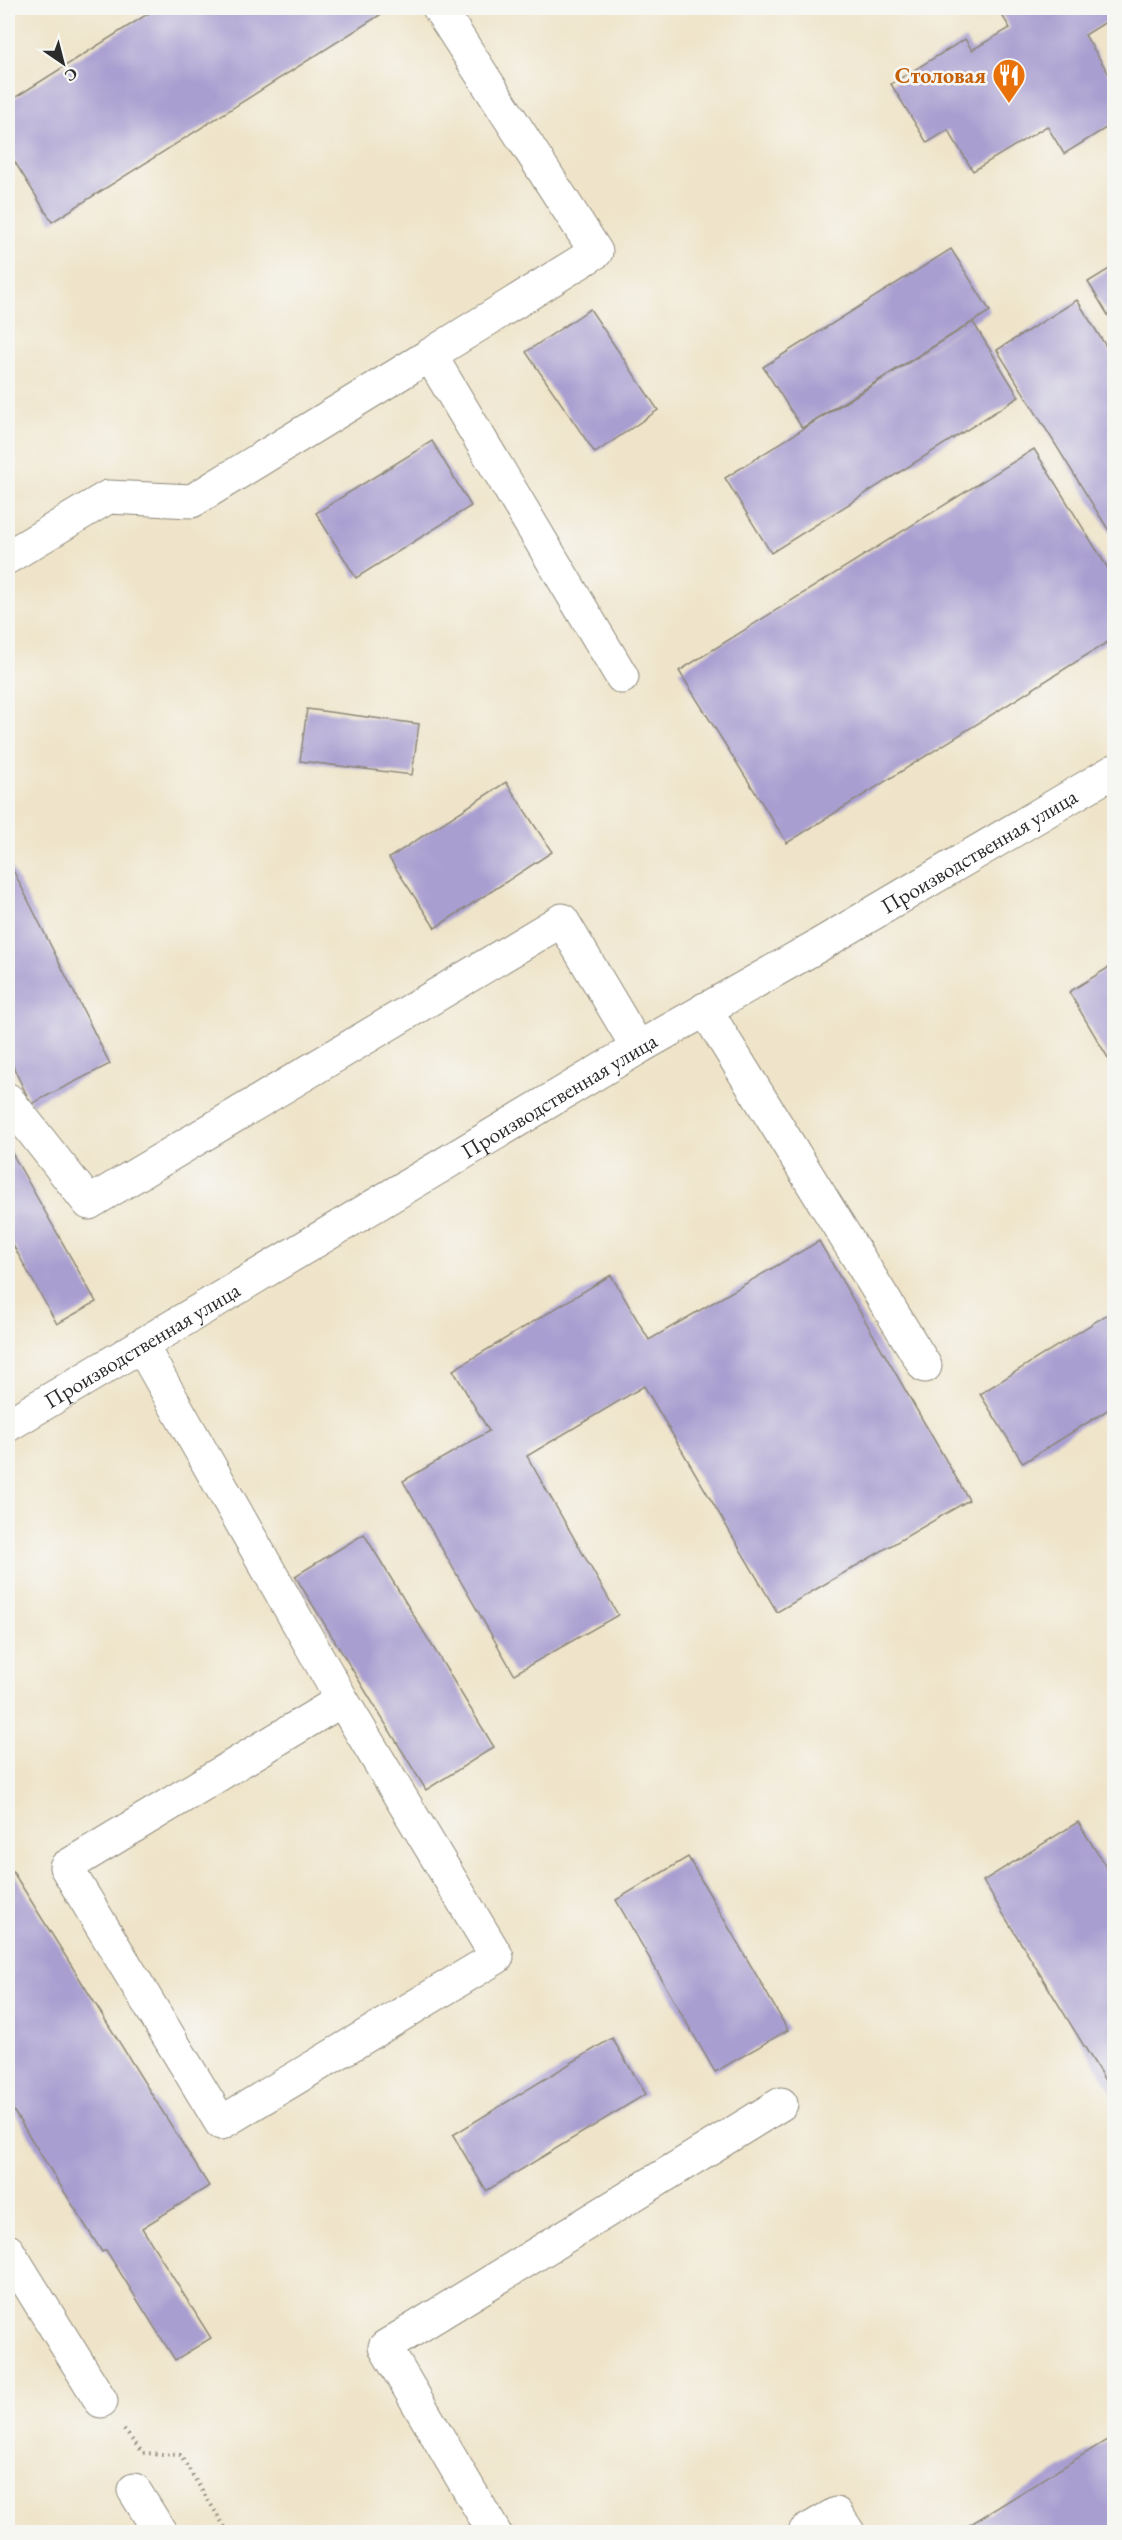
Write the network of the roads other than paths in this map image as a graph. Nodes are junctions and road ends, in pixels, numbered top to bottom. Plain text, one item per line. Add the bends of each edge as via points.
1 (439, 8) edge
2 (430, 356) junction
3 (8, 557) edge
4 (622, 677) dead end
5 (1114, 771) edge
6 (705, 1009) junction
7 (638, 1048) junction
8 (8, 1100) edge
9 (141, 1345) junction
10 (925, 1366) dead end
11 (8, 1425) edge
12 (342, 1700) junction
13 (781, 2104) dead end
14 (8, 2251) edge
15 (101, 2401) road end
16 (134, 2490) dead end
17 (160, 2532) edge
18 (494, 2532) edge
19 (805, 2532) edge
20 (848, 2532) edge

1 - 2 street via 596,252
2 - 3 street via 192,501 108,497
2 - 4 street
5 - 6 street, Производственная улица
6 - 7 street, Производственная улица
6 - 10 street
7 - 8 street via 561,920 89,1203
7 - 9 street, Производственная улица
9 - 11 street, Производственная улица
9 - 12 street
12 - 12 street via 497,1957 221,2123 66,1867
13 - 18 street via 385,2347
14 - 15 street
16 - 17 street
19 - 20 street via 836,2514

